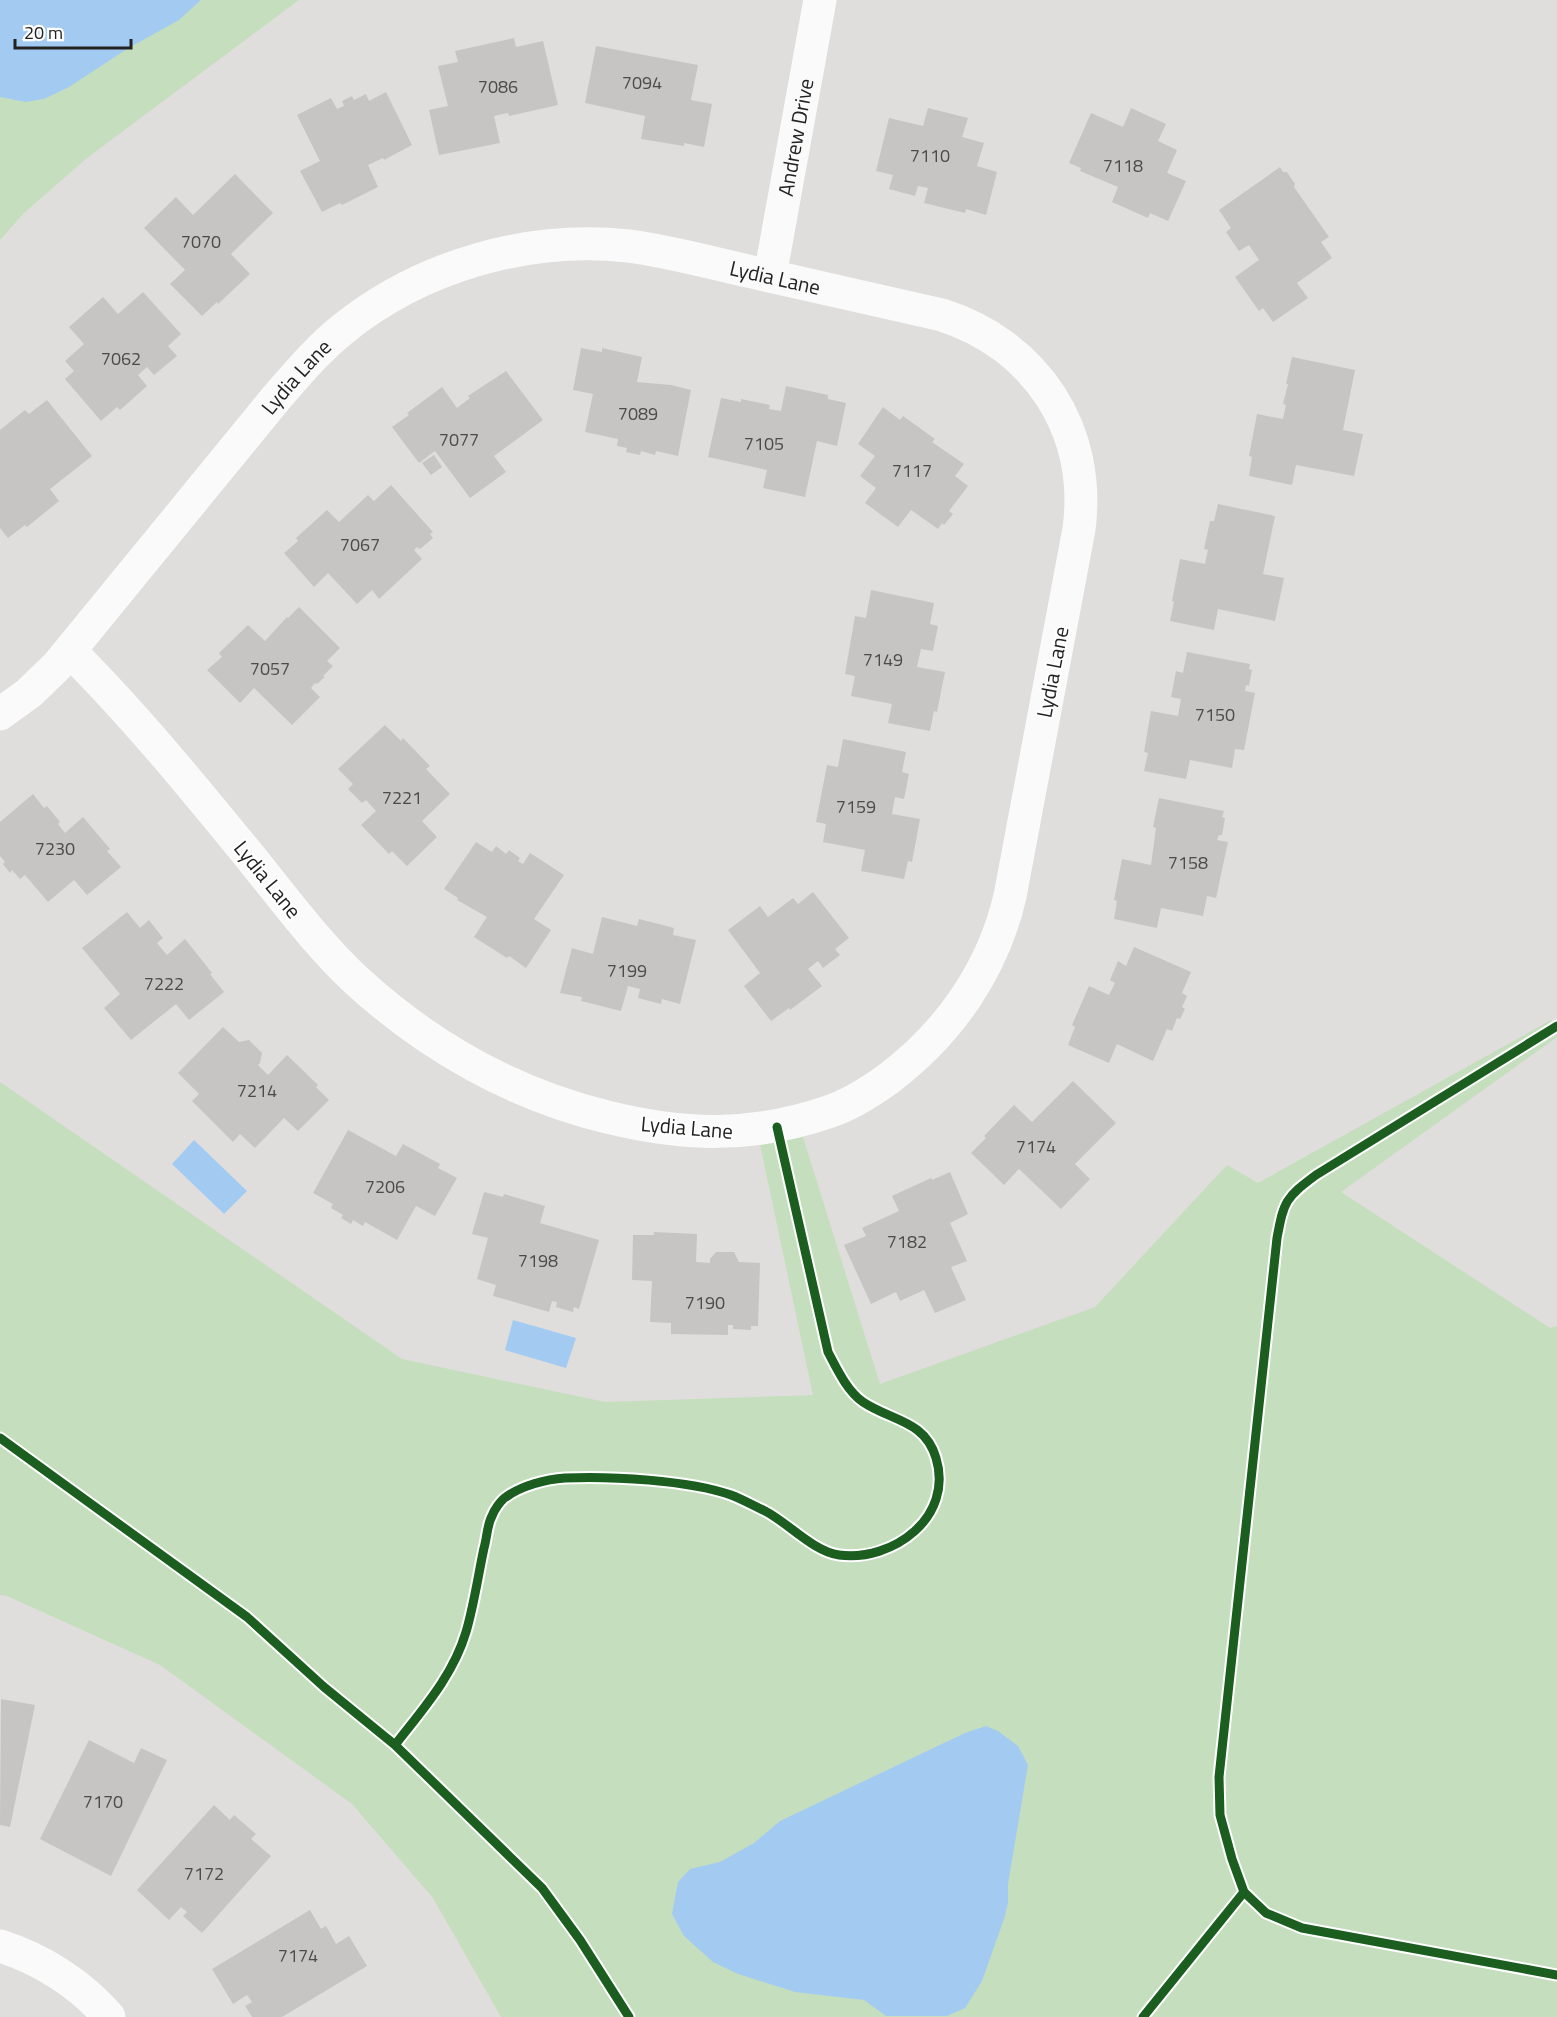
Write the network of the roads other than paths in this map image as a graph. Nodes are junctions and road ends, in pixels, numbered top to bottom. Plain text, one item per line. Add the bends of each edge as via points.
1 (820, 0) edge
2 (770, 276) junction
3 (70, 651) junction
4 (0, 714) edge
5 (0, 1946) edge
6 (109, 2017) edge

1 - 2 street, Andrew Drive
2 - 3 street, Lydia Lane via 629,246 571,244 489,258 404,288 344,327 303,368
2 - 3 street, Lydia Lane via 942,315 994,339 1019,359 1054,399 1071,436 1080,478 1079,529 1000,931 975,984 953,1017 904,1067 848,1104 811,1118 757,1130 681,1130 637,1124 566,1105 512,1084 451,1053 393,1012 334,958 129,714
3 - 4 street, Lydia Lane via 36,686
5 - 6 street via 61,1974

